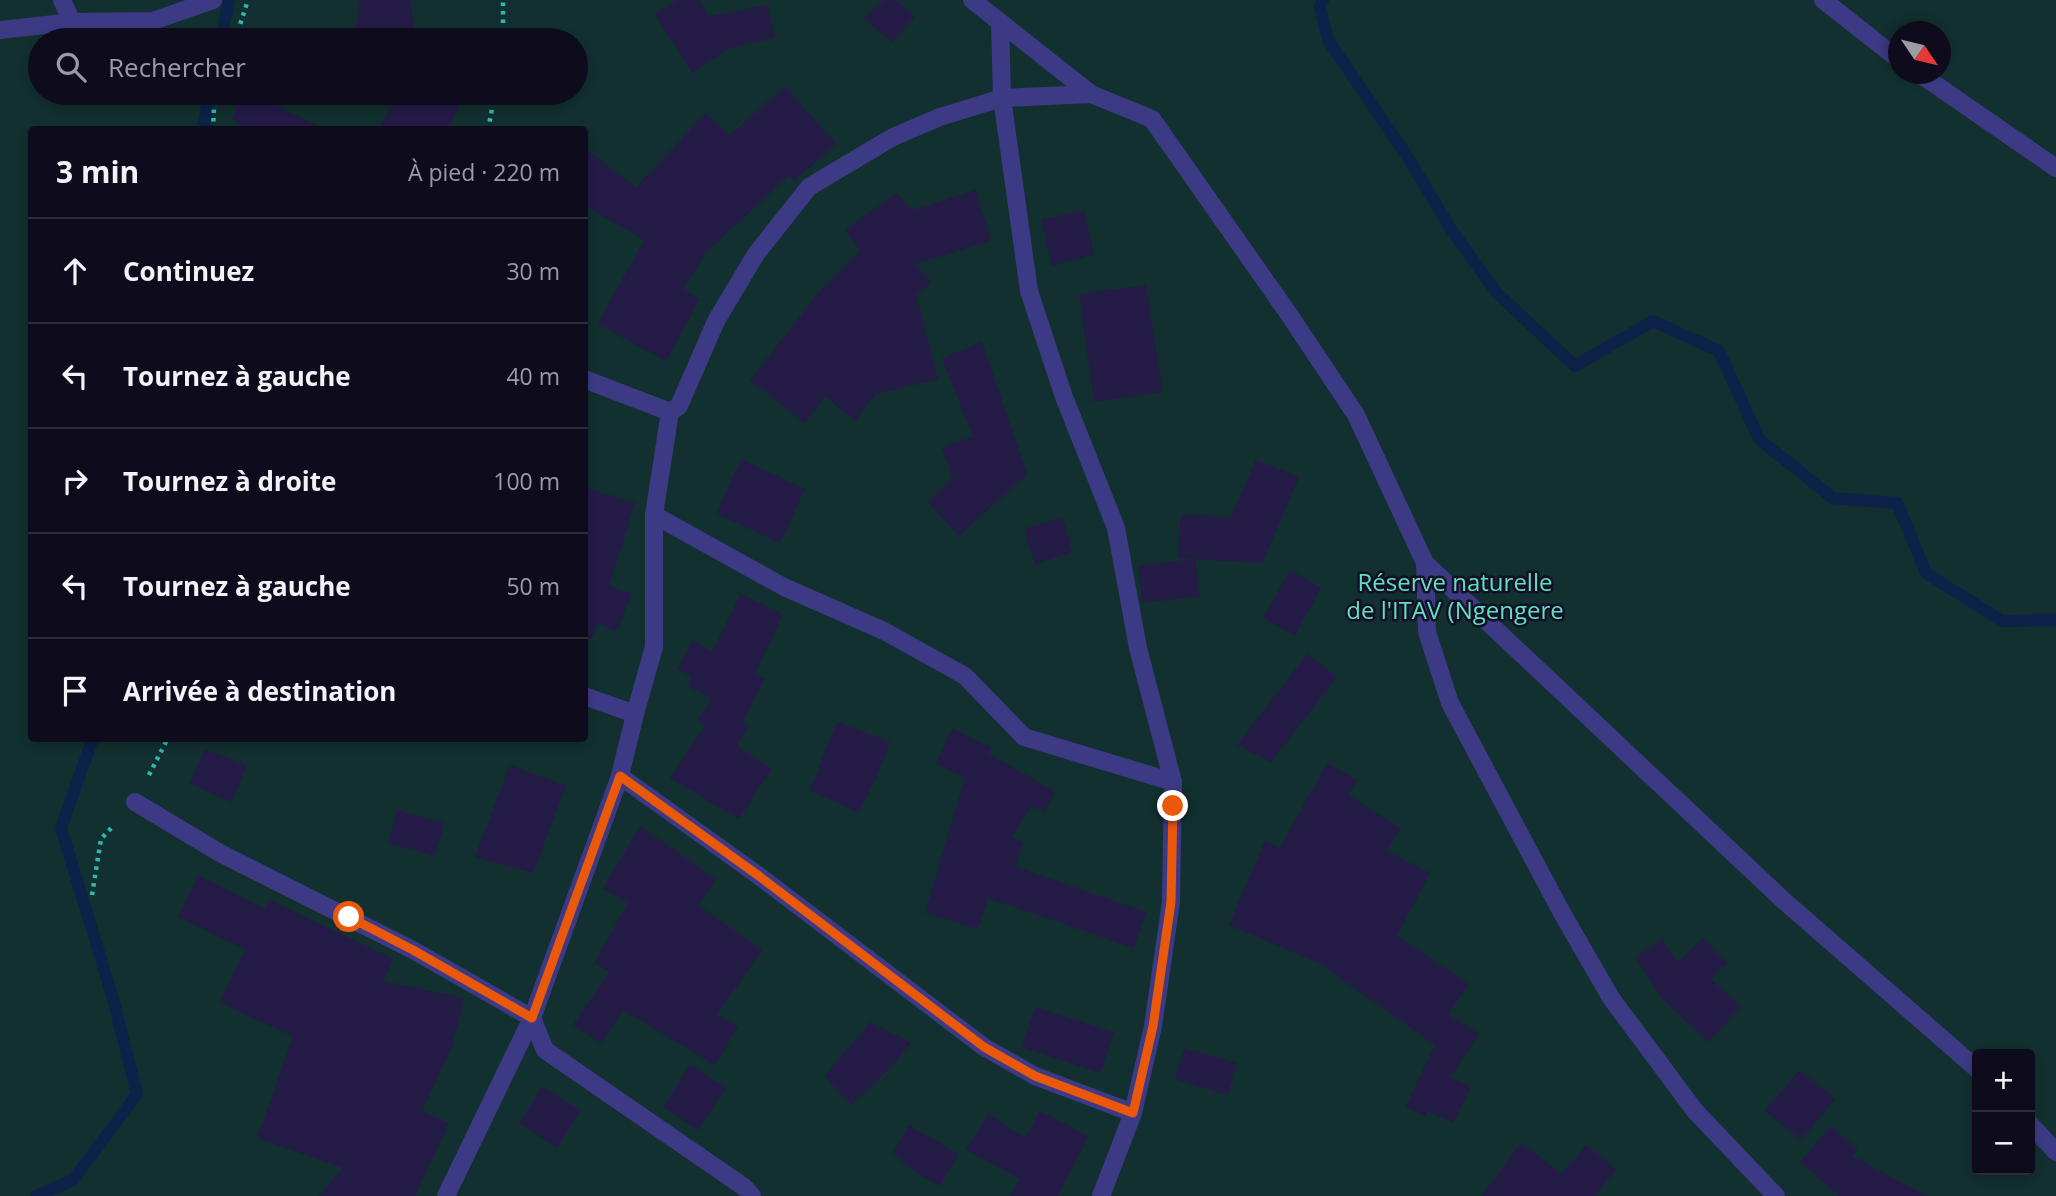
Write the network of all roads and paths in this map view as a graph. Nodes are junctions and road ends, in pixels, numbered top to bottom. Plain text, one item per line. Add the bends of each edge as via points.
1 (62, 0) edge
2 (213, 0) edge
3 (248, 0) edge
4 (503, 0) edge
5 (972, 0) edge
6 (1822, 0) edge
7 (72, 22) junction
8 (1000, 22) junction
9 (239, 28) edge
10 (502, 28) edge
11 (0, 30) edge
12 (1888, 51) edge
13 (1934, 84) edge
14 (1091, 94) junction
15 (1002, 97) junction
16 (215, 105) edge
17 (493, 105) edge
18 (213, 126) edge
19 (489, 126) edge
20 (2056, 169) edge
21 (588, 381) edge
22 (670, 412) junction
23 (654, 516) junction
24 (1425, 563) junction
25 (588, 697) edge
26 (635, 714) junction
27 (620, 776) junction
28 (1173, 782) junction
29 (135, 802) dead end
30 (532, 1018) junction
31 (1972, 1065) edge
32 (1133, 1113) junction
33 (2035, 1129) edge
34 (2056, 1152) edge
35 (446, 1196) edge
36 (752, 1196) edge
37 (1101, 1196) edge
38 (1776, 1196) edge

1 - 7 street
2 - 7 street via 153,22
3 - 9 path
4 - 10 path
5 - 8 street
6 - 12 street
7 - 11 street
8 - 14 street
8 - 15 street
13 - 20 street
14 - 15 street
14 - 24 street via 1152,119 1356,415
15 - 22 street via 892,138 809,187 756,254 716,321 678,406
15 - 28 street via 1029,291 1064,397 1116,528 1138,648
16 - 18 path
17 - 19 path
21 - 22 street
22 - 23 street
23 - 26 street via 654,647
23 - 28 street via 784,587 884,631 965,676 1024,737
24 - 31 street via 1783,900
24 - 38 street via 1427,632 1450,703 1556,901 1611,998 1695,1111
25 - 26 street
26 - 27 street
27 - 30 street
27 - 32 street via 984,1047 1035,1076
28 - 32 street via 1171,902 1153,1026
29 - 30 street via 220,853 413,950
30 - 35 street
30 - 36 street via 545,1051
32 - 37 street
33 - 34 street

